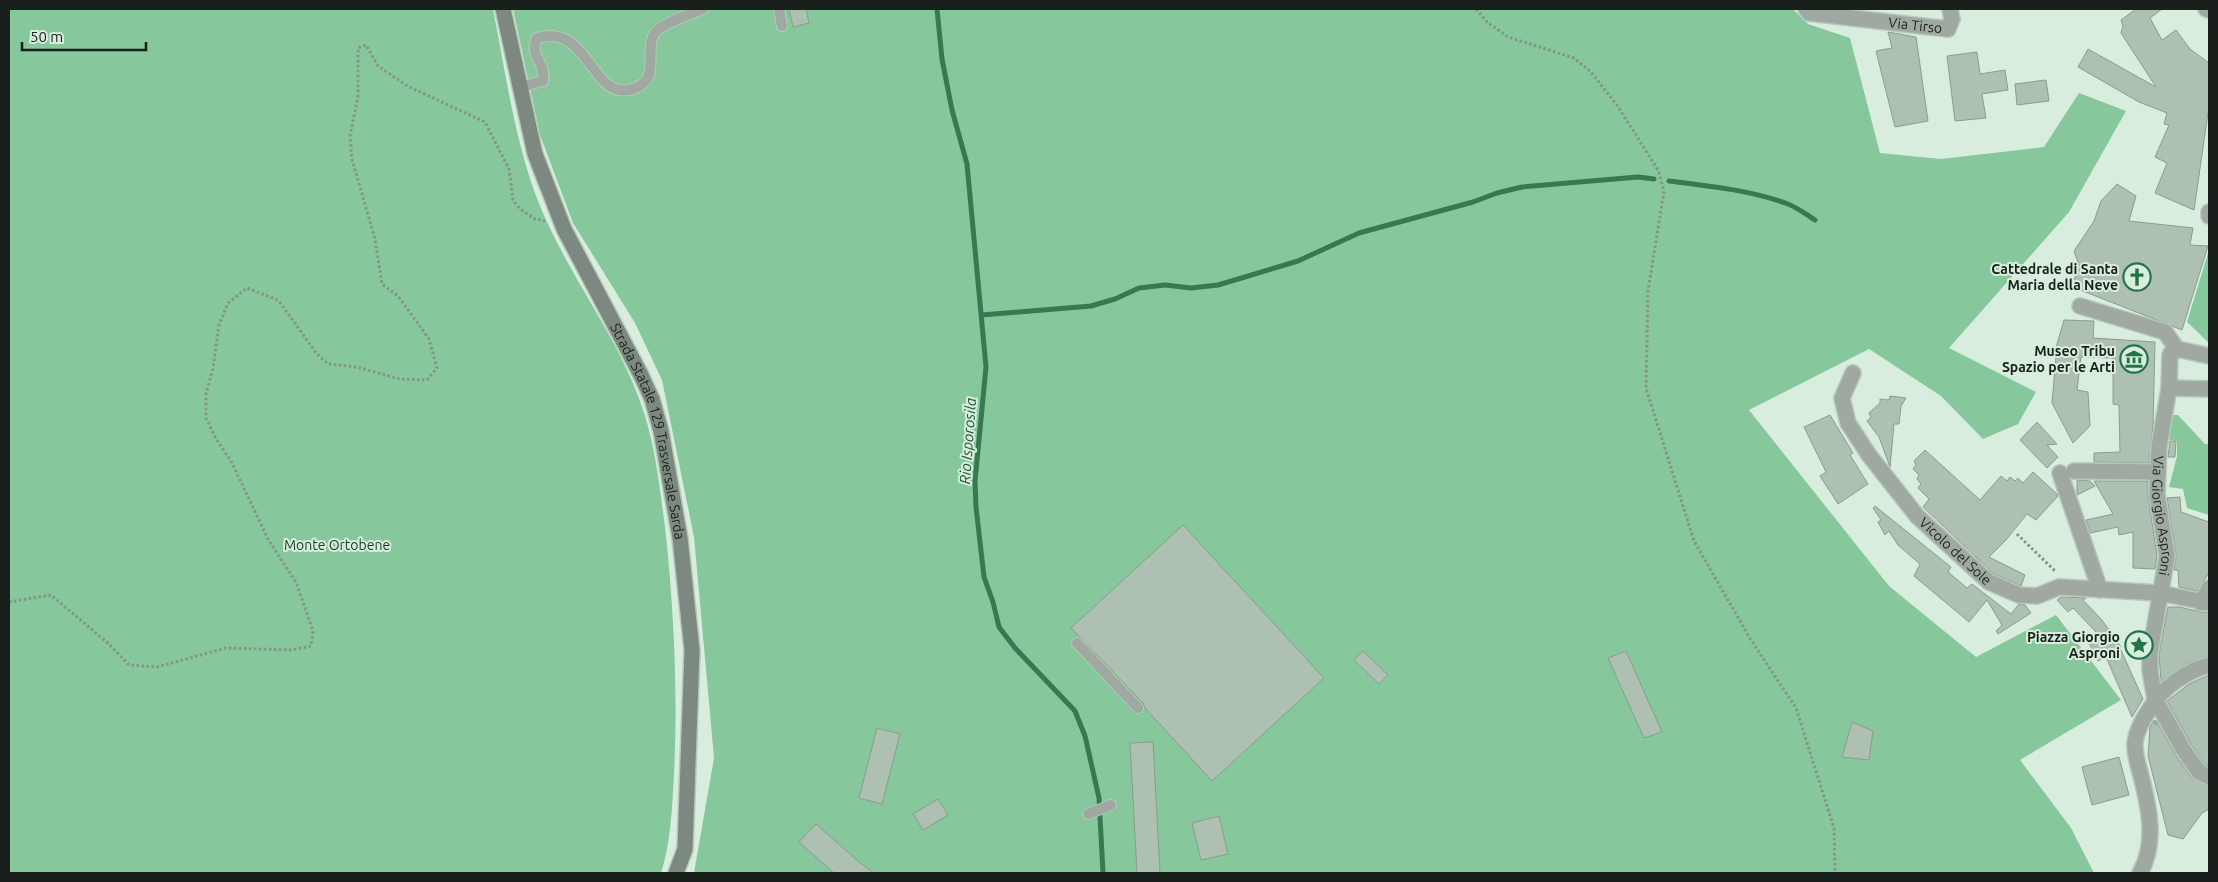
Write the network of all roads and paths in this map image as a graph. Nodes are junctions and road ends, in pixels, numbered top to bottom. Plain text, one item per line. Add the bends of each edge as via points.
1 (503, 9) edge
2 (703, 9) edge
3 (779, 9) edge
4 (1476, 9) edge
5 (1806, 9) edge
6 (1950, 9) edge
7 (782, 26) dead end
8 (520, 87) junction
9 (2209, 212) edge
10 (2209, 216) edge
11 (564, 230) junction
12 (2080, 306) dead end
13 (2177, 349) junction
14 (2209, 356) edge
15 (1853, 373) dead end
16 (2169, 388) junction
17 (2209, 389) edge
18 (2158, 472) junction
19 (2017, 534) dead end
20 (2073, 588) junction
21 (2209, 588) edge
22 (2100, 590) junction
23 (2160, 593) junction
24 (9, 602) edge
25 (2205, 603) edge
26 (1077, 643) dead end
27 (2209, 665) edge
28 (2155, 699) junction
29 (1138, 708) dead end
30 (2209, 777) edge
31 (1111, 805) dead end
32 (1088, 814) dead end
33 (676, 873) edge
34 (1836, 873) edge
35 (2140, 873) edge

1 - 8 main road, Strada Statale 129 Trasversale Sarda
2 - 8 lane via 662,27 653,36 649,77 643,85 617,90 606,83 572,42 551,36 537,38 534,45 544,70 543,81
3 - 7 lane
4 - 34 path via 1487,22 1508,37 1574,58 1590,71 1617,105 1658,170 1664,191 1648,291 1646,388 1694,541 1751,640 1796,708 1834,828
5 - 6 street, Via Tirso via 1809,13 1948,29 1952,19
8 - 11 main road, Strada Statale 129 Trasversale Sarda via 536,154
9 - 10 street
11 - 24 path via 535,219 513,200 509,169 485,122 409,88 378,66 366,45 358,48 358,96 350,136 352,159 375,239 382,284 398,296 429,340 437,368 427,380 328,364 316,354 278,300 247,288 228,303 219,326 206,394 206,418 216,439 231,461 269,541 296,582 313,631 311,646 292,650 226,648 157,668 129,666 109,644 51,595
11 - 33 main road, Strada Statale 129 Trasversale Sarda via 652,399 661,431 680,538 692,650 685,850
12 - 13 street via 2166,332
13 - 14 street
13 - 16 street, Via Giorgio Asproni via 2170,355
15 - 20 street, Vicolo del Sole via 1842,398 1848,423 1917,516 1989,582 2019,595 2037,596 2059,587
16 - 17 street
16 - 18 street, Via Giorgio Asproni
18 - 22 street via 2067,472
18 - 23 street, Via Giorgio Asproni via 2157,494 2167,556
19 - 20 path
20 - 22 street, Vicolo del Sole
21 - 25 street
22 - 23 street, Vicolo del Sole
23 - 25 street, Via Giorgio Asproni
23 - 28 street via 2150,653
26 - 29 lane
27 - 28 street via 2172,684
28 - 30 street via 2183,749 2199,772
28 - 35 street via 2138,728 2135,743 2150,827 2147,858
31 - 32 lane

